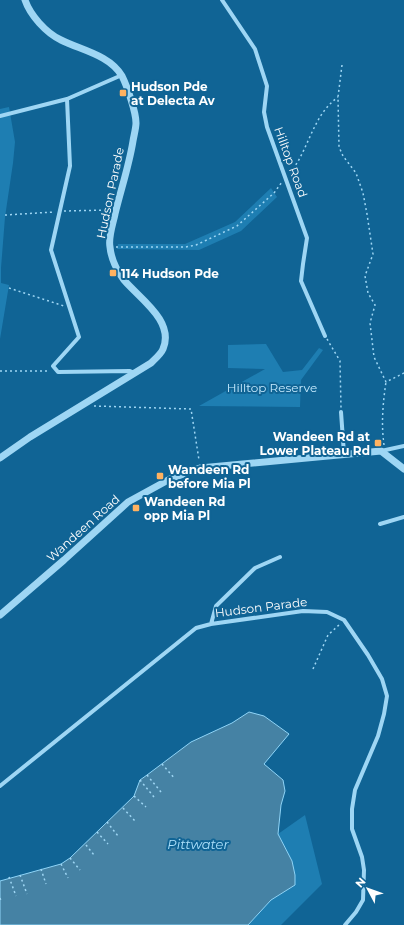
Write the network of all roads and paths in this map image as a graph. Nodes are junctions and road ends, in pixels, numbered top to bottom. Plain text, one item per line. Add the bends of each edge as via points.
1 (25, 0) edge
2 (222, 0) edge
3 (342, 64) dead end
4 (122, 76) junction
5 (338, 97) junction
6 (67, 99) junction
7 (0, 116) edge
8 (286, 178) junction
9 (109, 245) junction
10 (8, 288) dead end
11 (70, 308) junction
12 (325, 336) joint
13 (55, 368) junction
14 (0, 371) edge
15 (136, 373) junction
16 (404, 373) edge
17 (386, 382) junction
18 (80, 406) junction
19 (341, 412) joint
20 (404, 446) edge
21 (382, 451) junction
22 (344, 454) junction
23 (0, 458) edge
24 (200, 468) junction
25 (404, 469) edge
26 (404, 517) edge
27 (380, 524) dead end
28 (280, 557) dead end
29 (0, 615) edge
30 (344, 620) junction
31 (211, 624) junction
32 (313, 669) dead end
33 (162, 764) dead end
34 (147, 774) dead end
35 (175, 779) dead end
36 (140, 780) dead end
37 (0, 786) edge
38 (161, 792) dead end
39 (134, 796) dead end
40 (154, 797) dead end
41 (146, 807) dead end
42 (123, 808) dead end
43 (135, 821) dead end
44 (107, 822) dead end
45 (97, 832) dead end
46 (118, 836) dead end
47 (108, 844) dead end
48 (86, 845) dead end
49 (94, 855) dead end
50 (70, 858) dead end
51 (61, 864) dead end
52 (42, 869) dead end
53 (80, 870) dead end
54 (20, 875) dead end
55 (10, 877) dead end
56 (68, 878) dead end
57 (46, 884) dead end
58 (27, 894) dead end
59 (16, 896) dead end
60 (345, 925) edge

1 - 4 street, Hudson Parade via 38,22 59,39 110,63
2 - 8 street, Hilltop Road via 255,49 267,86 264,112 267,127
3 - 5 path
4 - 6 street
4 - 9 street, Hudson Parade via 136,122 130,161
5 - 8 path via 325,110
5 - 17 path via 339,147 356,173 367,214 373,254 365,276 368,294 374,306 370,323 374,357
6 - 7 street
6 - 11 street via 70,166 51,250
8 - 9 path via 274,193 237,226 196,245
8 - 12 street, Hilltop Road via 307,238 302,281
9 - 15 street, Hudson Parade via 124,279 159,317 166,337 163,350 151,363
10 - 11 path
11 - 13 street via 79,337 54,366
12 - 19 path via 340,361
13 - 14 path via 49,371
13 - 15 street via 58,372
15 - 18 street, Hudson Parade
16 - 17 path
17 - 21 path
18 - 23 street, Hudson Parade
18 - 24 path via 190,410
19 - 22 street
20 - 21 street, Wandeen Road
21 - 22 street, Wandeen Road
21 - 25 street
22 - 24 street, Wandeen Road
24 - 29 street, Wandeen Road via 170,479 128,502
26 - 27 street
28 - 31 street via 255,568 244,578 216,606
30 - 31 street, Hudson Parade via 327,612 303,611
30 - 32 path via 328,634
30 - 60 street via 382,679 387,696 378,736 356,790 352,809 352,829 362,858 364,885 362,900
31 - 37 street, Hudson Parade via 196,628
33 - 35 path
34 - 38 path
36 - 40 path
39 - 41 path
42 - 43 path
44 - 46 path
45 - 47 path
48 - 49 path
50 - 53 path
51 - 56 path
52 - 57 path
54 - 58 path
55 - 59 path

